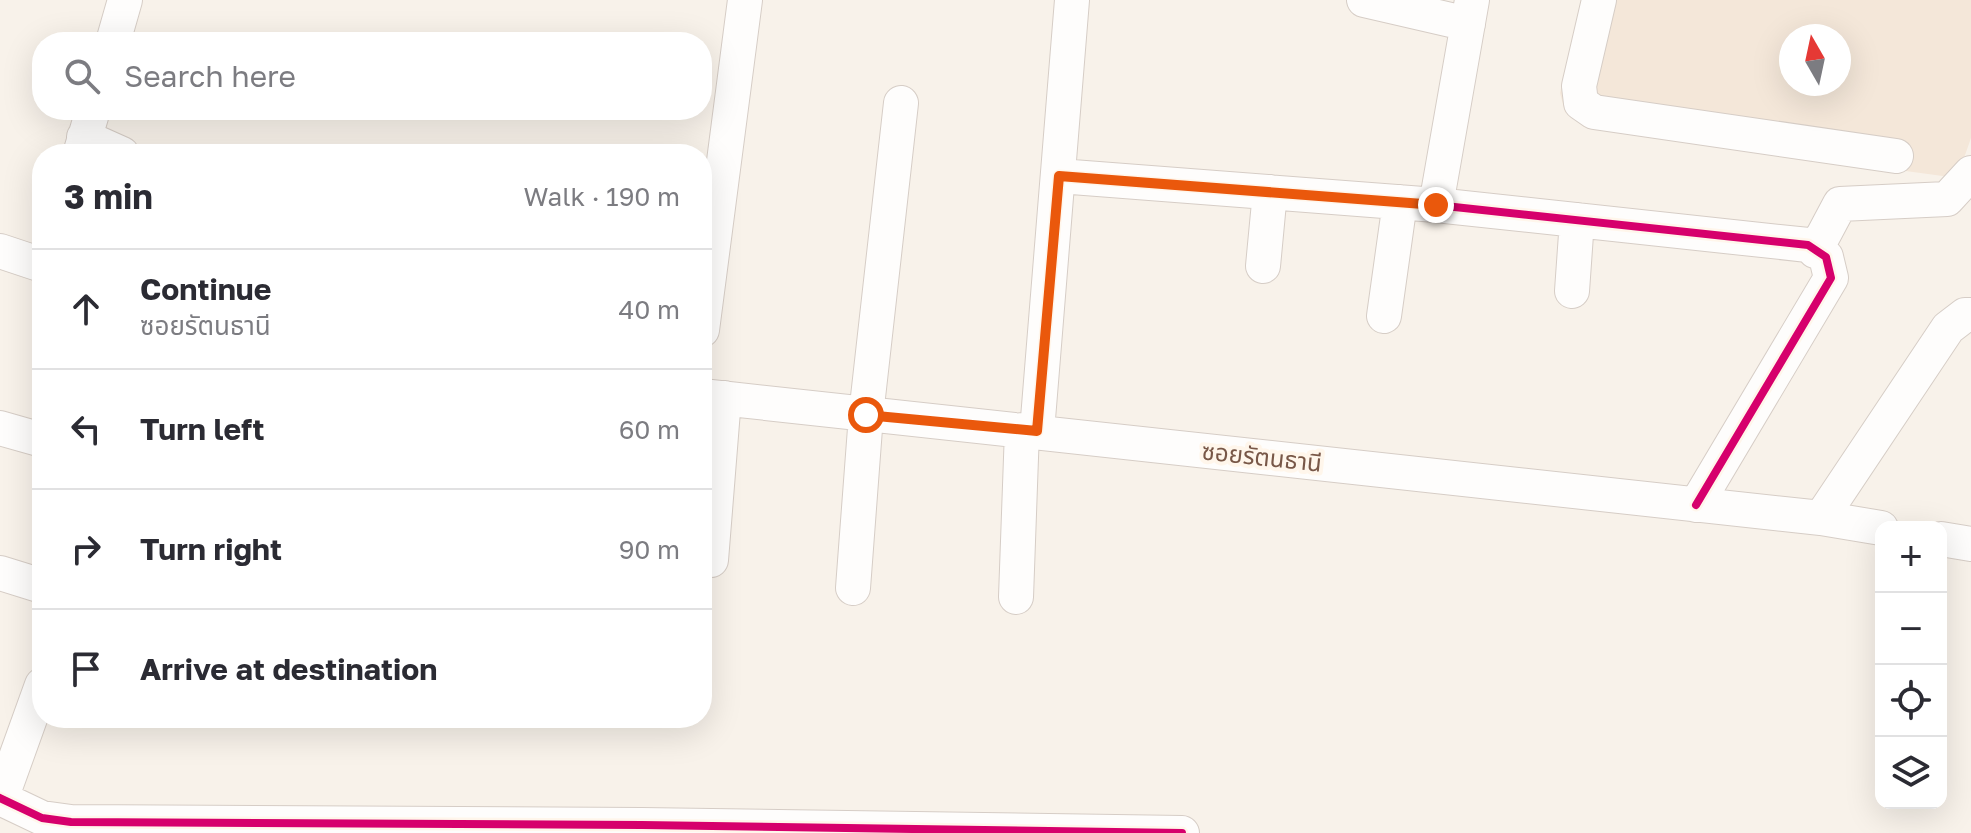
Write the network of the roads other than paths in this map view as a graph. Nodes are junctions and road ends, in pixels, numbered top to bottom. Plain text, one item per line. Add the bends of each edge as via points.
1 (125, 0) edge
2 (745, 0) edge
3 (1072, 0) edge
4 (1364, 0) edge
5 (1599, 0) edge
6 (1470, 12) edge
7 (116, 32) edge
8 (901, 103) dead end
9 (86, 134) edge
10 (104, 144) edge
11 (1896, 156) dead end
12 (1971, 173) edge
13 (1059, 176) junction
14 (1270, 192) junction
15 (1400, 202) junction
16 (1436, 205) junction
17 (1577, 220) junction
18 (0, 251) edge
19 (1815, 251) junction
20 (712, 253) edge
21 (32, 262) edge
22 (1263, 266) dead end
23 (1572, 291) dead end
24 (1971, 315) edge
25 (1384, 316) dead end
26 (713, 397) edge
27 (866, 415) junction
28 (0, 428) edge
29 (1030, 430) junction
30 (32, 437) edge
31 (712, 478) edge
32 (1696, 505) junction
33 (1821, 518) junction
34 (1875, 527) edge
35 (1947, 540) edge
36 (1971, 544) edge
37 (0, 573) edge
38 (32, 583) edge
39 (853, 588) dead end
40 (1016, 597) dead end
41 (32, 713) edge
42 (1, 798) edge
43 (218, 828) edge
44 (308, 828) edge
45 (1182, 833) edge

1 - 7 street
2 - 20 street
3 - 13 street
4 - 6 street
5 - 11 street via 1579,86 1581,103 1594,112
6 - 16 street
8 - 27 street
9 - 10 street
12 - 19 street via 1947,199 1840,204
13 - 14 street
13 - 29 street
14 - 15 street
14 - 22 street
15 - 16 street
15 - 25 street
16 - 17 street
17 - 19 street via 1808,245
17 - 23 street
18 - 21 street
19 - 32 street via 1826,257 1831,278
24 - 33 street via 1948,328
26 - 27 street, ซอยรัตนธานี
26 - 31 street
27 - 29 street, ซอยรัตนธานี
27 - 39 street
28 - 30 street
29 - 32 street, ซอยรัตนธานี
29 - 40 street
32 - 33 street, ซอยรัตนธานี
33 - 34 street, ซอยรัตนธานี
35 - 36 street
37 - 38 street
41 - 42 street
42 - 43 street via 42,818
43 - 44 street
44 - 45 street via 626,825

